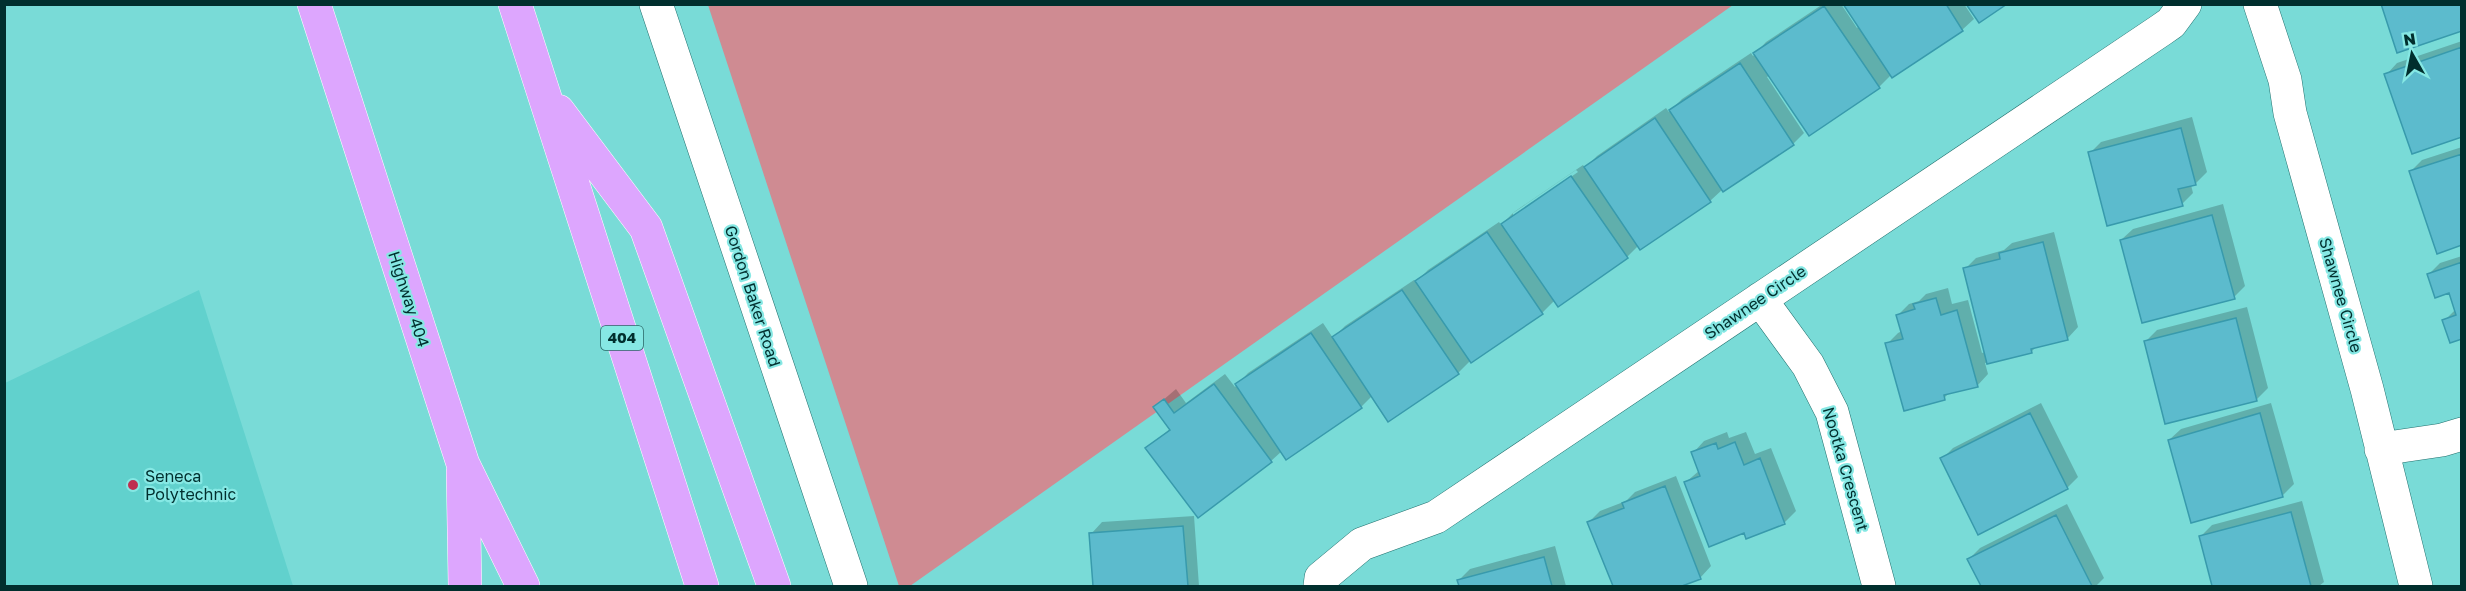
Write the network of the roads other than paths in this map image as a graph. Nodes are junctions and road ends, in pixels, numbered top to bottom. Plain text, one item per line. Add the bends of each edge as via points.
1 (314, 4) edge
2 (515, 4) edge
3 (656, 4) edge
4 (2185, 4) edge
5 (2260, 4) edge
6 (543, 90) junction
7 (1760, 299) junction
8 (2462, 434) edge
9 (2381, 449) junction
10 (463, 464) junction
11 (465, 586) edge
12 (523, 586) edge
13 (702, 586) edge
14 (774, 586) edge
15 (851, 586) edge
16 (1320, 586) edge
17 (1879, 586) edge
18 (2416, 586) edge

1 - 10 highway, Highway 404
2 - 6 highway, 404
3 - 15 street, Gordon Baker Road
4 - 7 street, Shawnee Circle via 2161,30
5 - 9 street, Shawnee Circle via 2285,80 2290,113
6 - 13 highway, 404
6 - 14 highway via 646,228
7 - 16 street, Shawnee Circle via 1436,517 1362,544 1321,578
7 - 17 street, Nootka Crescent via 1808,365 1832,412
8 - 9 street
9 - 18 street, Shawnee Circle
10 - 11 highway
10 - 12 highway, Highway 404

